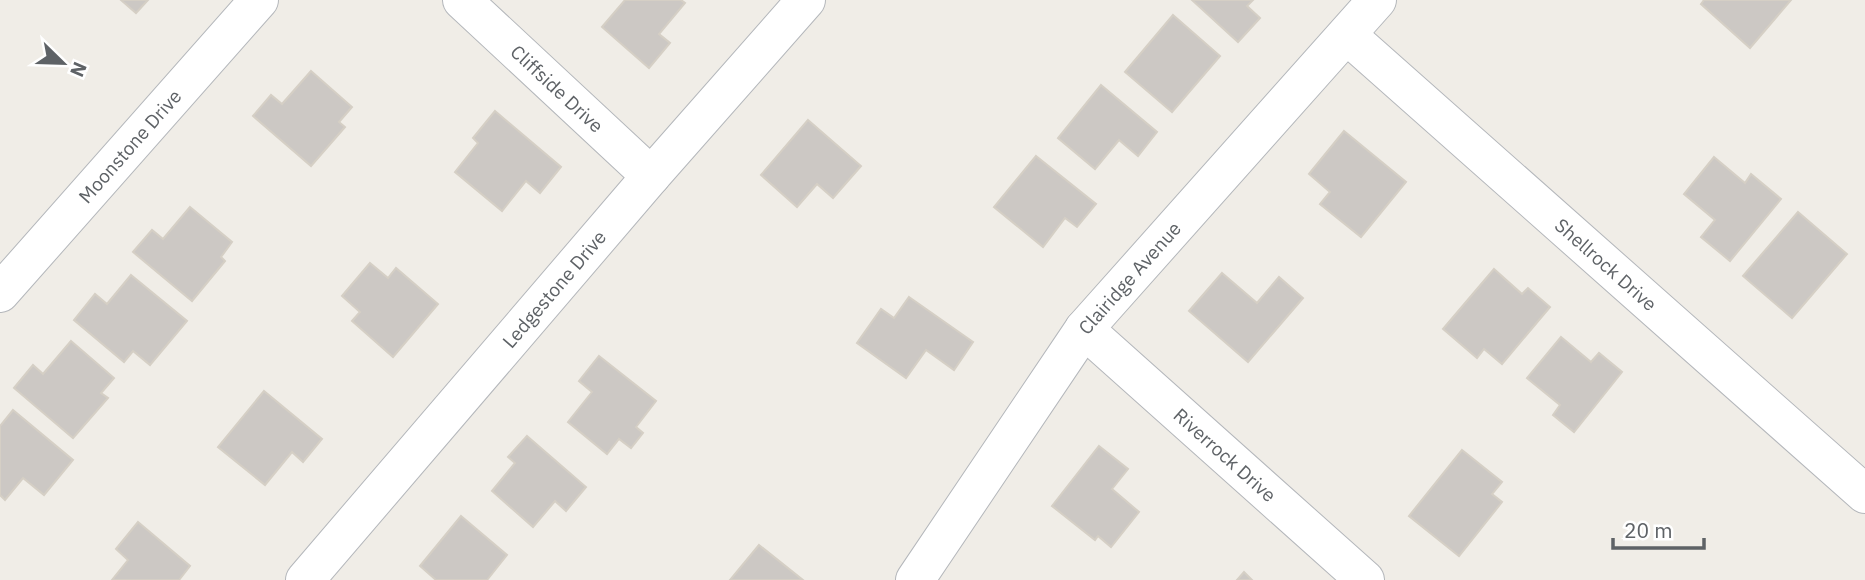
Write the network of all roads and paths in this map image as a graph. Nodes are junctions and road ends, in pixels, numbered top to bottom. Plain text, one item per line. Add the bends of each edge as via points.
1 (259, 0) edge
2 (462, 0) edge
3 (806, 0) edge
4 (1377, 0) edge
5 (1347, 35) junction
6 (651, 176) junction
7 (0, 293) edge
8 (1084, 329) junction
9 (1865, 494) edge
10 (305, 580) edge
11 (915, 580) edge
12 (1365, 580) edge

1 - 7 street, Moonstone Drive
2 - 6 street, Cliffside Drive
3 - 6 street, Ledgestone Drive
4 - 5 street, Clairidge Avenue
5 - 8 street, Clairidge Avenue
5 - 9 street, Shellrock Drive
6 - 10 street, Ledgestone Drive
8 - 11 street, Clairidge Avenue
8 - 12 street, Riverrock Drive

